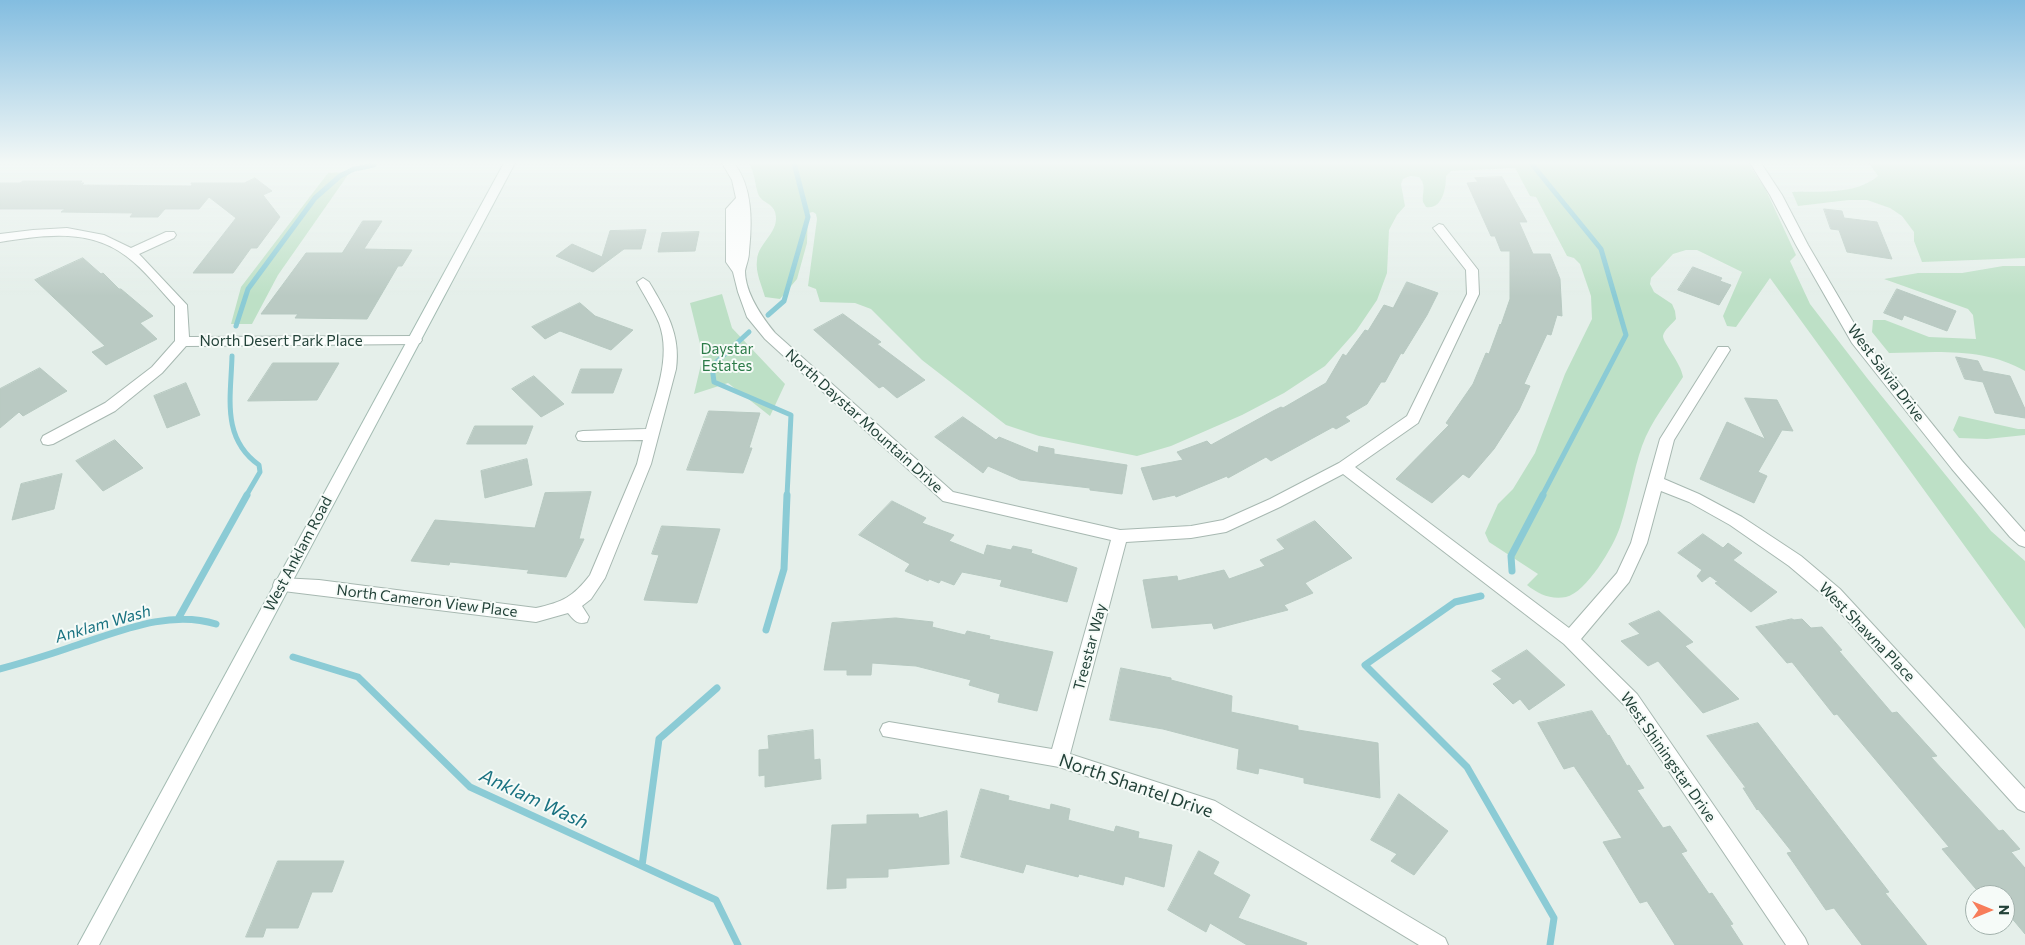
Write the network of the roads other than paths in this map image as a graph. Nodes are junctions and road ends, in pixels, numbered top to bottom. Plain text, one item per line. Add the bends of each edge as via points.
1 (487, 207) edge
2 (744, 207) edge
3 (1782, 207) edge
4 (1439, 228) dead end
5 (170, 236) dead end
6 (0, 238) edge
7 (130, 253) junction
8 (643, 282) dead end
9 (415, 340) junction
10 (182, 342) junction
11 (1723, 350) dead end
12 (653, 434) junction
13 (583, 436) dead end
14 (48, 440) dead end
15 (1344, 467) junction
16 (1655, 482) junction
17 (1120, 536) junction
18 (2025, 541) edge
19 (281, 585) junction
20 (1570, 639) junction
21 (889, 730) dead end
22 (1059, 758) junction
23 (2025, 803) edge
24 (88, 945) edge
25 (1438, 945) edge
26 (1798, 945) edge

1 - 9 street, West Anklam Road
2 - 17 street, North Daystar Mountain Drive via 743,253 739,272 754,317 770,336 948,497
3 - 18 street, West Salvia Drive via 1857,340 1957,465
4 - 15 street, North Daystar Mountain Drive via 1472,270 1473,294 1413,419
5 - 7 street
6 - 7 street, North Desert Park Place via 39,232 90,233
7 - 10 street, North Desert Park Place via 181,305
8 - 12 street via 666,324 670,342 669,370
9 - 10 street, North Desert Park Place
9 - 19 street, West Anklam Road
10 - 14 street via 157,370 110,406
11 - 16 street via 1667,439
12 - 13 street
12 - 19 street, North Cameron View Place via 597,578 576,611 536,615
15 - 17 street, North Daystar Mountain Drive via 1226,526 1191,532
15 - 20 street, West Shiningstar Drive
16 - 20 street via 1639,543 1623,577
16 - 23 street, West Shawna Place via 1694,498 1736,521 1795,561 1834,594
17 - 22 street, Treestar Way
19 - 24 street, West Anklam Road
20 - 26 street, West Shiningstar Drive via 1631,700
21 - 22 street, North Shantel Drive
22 - 25 street, North Shantel Drive via 1208,807

